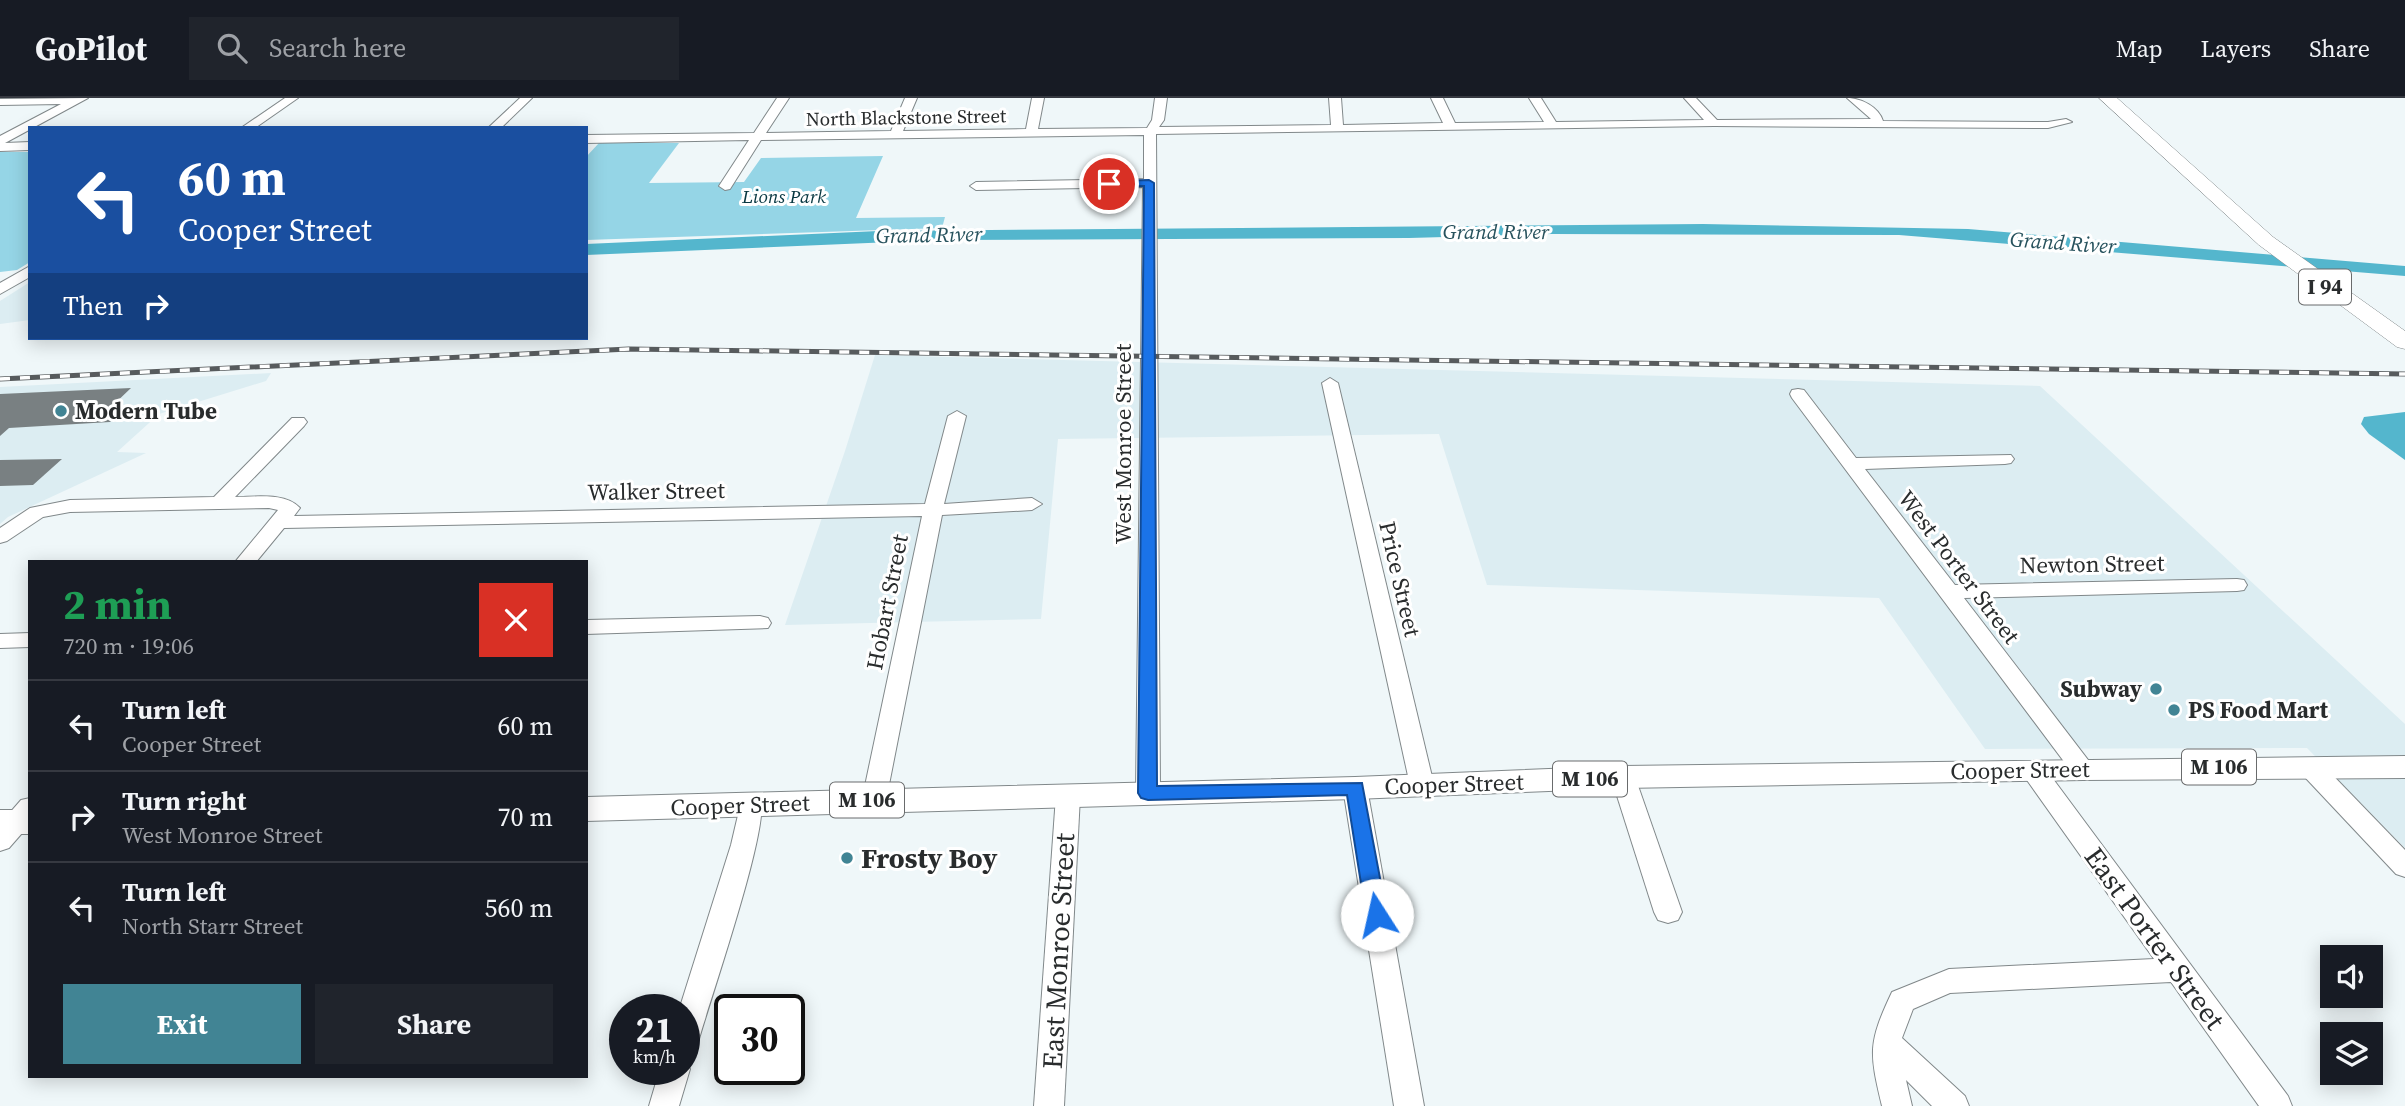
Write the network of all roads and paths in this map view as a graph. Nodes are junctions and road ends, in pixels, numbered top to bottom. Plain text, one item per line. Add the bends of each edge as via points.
1 (292, 98) edge
2 (526, 98) edge
3 (783, 98) edge
4 (911, 98) edge
5 (1038, 98) edge
6 (1160, 98) edge
7 (1335, 98) edge
8 (1437, 98) edge
9 (1535, 98) edge
10 (1689, 98) edge
11 (1853, 98) edge
12 (2106, 98) edge
13 (2134, 98) edge
14 (79, 99) edge
15 (0, 102) edge
16 (2066, 122) dead end
17 (1714, 123) junction
18 (1868, 123) junction
19 (1552, 125) junction
20 (28, 126) edge
21 (28, 126) edge
22 (250, 126) edge
23 (496, 126) edge
24 (1451, 127) junction
25 (1337, 129) junction
26 (1150, 131) junction
27 (1031, 132) junction
28 (2175, 134) dead end
29 (895, 135) junction
30 (758, 136) junction
31 (588, 139) edge
32 (0, 141) edge
33 (28, 146) edge
34 (0, 147) edge
35 (1149, 183) junction
36 (725, 186) dead end
37 (976, 186) dead end
38 (2280, 225) dead end
39 (28, 271) edge
40 (0, 290) edge
41 (2405, 317) edge
42 (2405, 342) edge
43 (1330, 383) dead end
44 (1798, 394) dead end
45 (957, 416) dead end
46 (298, 422) dead end
47 (2005, 459) dead end
48 (1850, 464) junction
49 (220, 502) junction
50 (1032, 504) dead end
51 (933, 510) junction
52 (285, 515) junction
53 (0, 537) edge
54 (247, 560) edge
55 (2237, 585) dead end
56 (1948, 592) junction
57 (760, 623) dead end
58 (588, 627) edge
59 (28, 640) edge
60 (0, 641) edge
61 (2310, 767) junction
62 (2405, 767) edge
63 (2083, 769) junction
64 (2033, 770) junction
65 (1623, 777) junction
66 (1422, 785) junction
67 (1355, 788) junction
68 (1148, 793) junction
69 (1068, 796) junction
70 (874, 800) junction
71 (751, 805) junction
72 (588, 809) edge
73 (2405, 867) edge
74 (1668, 912) dead end
75 (2178, 970) junction
76 (698, 994) edge
77 (1886, 1042) junction
78 (670, 1085) edge
79 (664, 1106) edge
80 (1049, 1106) edge
81 (1409, 1106) edge
82 (1897, 1106) edge
83 (1954, 1106) edge
84 (2277, 1106) edge

1 - 22 street
2 - 23 street
3 - 30 street
4 - 29 street
5 - 27 street
6 - 26 street, West Monroe Street via 1158,120
7 - 25 street
8 - 24 street
9 - 19 street
10 - 17 street
11 - 18 street via 1877,117
12 - 42 highway, I 94 via 2249,227
13 - 28 highway
14 - 15 street
14 - 21 street
16 - 18 street, North Blackstone Street
17 - 18 street, North Blackstone Street
17 - 19 street, North Blackstone Street
19 - 24 street, North Blackstone Street
20 - 32 street
24 - 25 street, North Blackstone Street
25 - 26 street, North Blackstone Street
26 - 27 street, North Blackstone Street
26 - 35 street, West Monroe Street
27 - 29 street, North Blackstone Street
29 - 30 street, North Blackstone Street
30 - 31 street, North Blackstone Street
30 - 36 street
33 - 34 street
35 - 37 street
35 - 68 street, West Monroe Street
38 - 41 highway, I 94
39 - 40 street
43 - 66 street, Price Street
44 - 48 street, West Porter Street
45 - 51 street, Hobart Street
46 - 49 street
47 - 48 street
48 - 56 street, West Porter Street
49 - 52 street, Walker Street via 270,502
49 - 53 street, Walker Street via 60,507 37,512
50 - 51 street, Walker Street
51 - 52 street, Walker Street
51 - 70 street, Hobart Street
52 - 54 street
55 - 56 street, Newton Street
56 - 63 street, West Porter Street
57 - 58 street
59 - 60 street
61 - 62 main road, Cooper Street / M 106
61 - 63 main road, Cooper Street / M 106
61 - 73 street
63 - 64 main road, Cooper Street / M 106
64 - 65 main road, Cooper Street / M 106
64 - 75 street, East Porter Street
65 - 66 main road, Cooper Street / M 106
65 - 74 street
66 - 67 main road, Cooper Street / M 106
67 - 68 main road, Cooper Street / M 106
67 - 81 street
68 - 69 main road, Cooper Street / M 106
69 - 70 main road, Cooper Street / M 106
69 - 80 street, East Monroe Street
70 - 71 main road, Cooper Street / M 106
71 - 72 main road, Cooper Street / M 106
71 - 76 street via 744,845
75 - 77 street via 1949,981 1902,1001
75 - 84 street, East Porter Street
77 - 82 street
77 - 83 street
78 - 79 street

